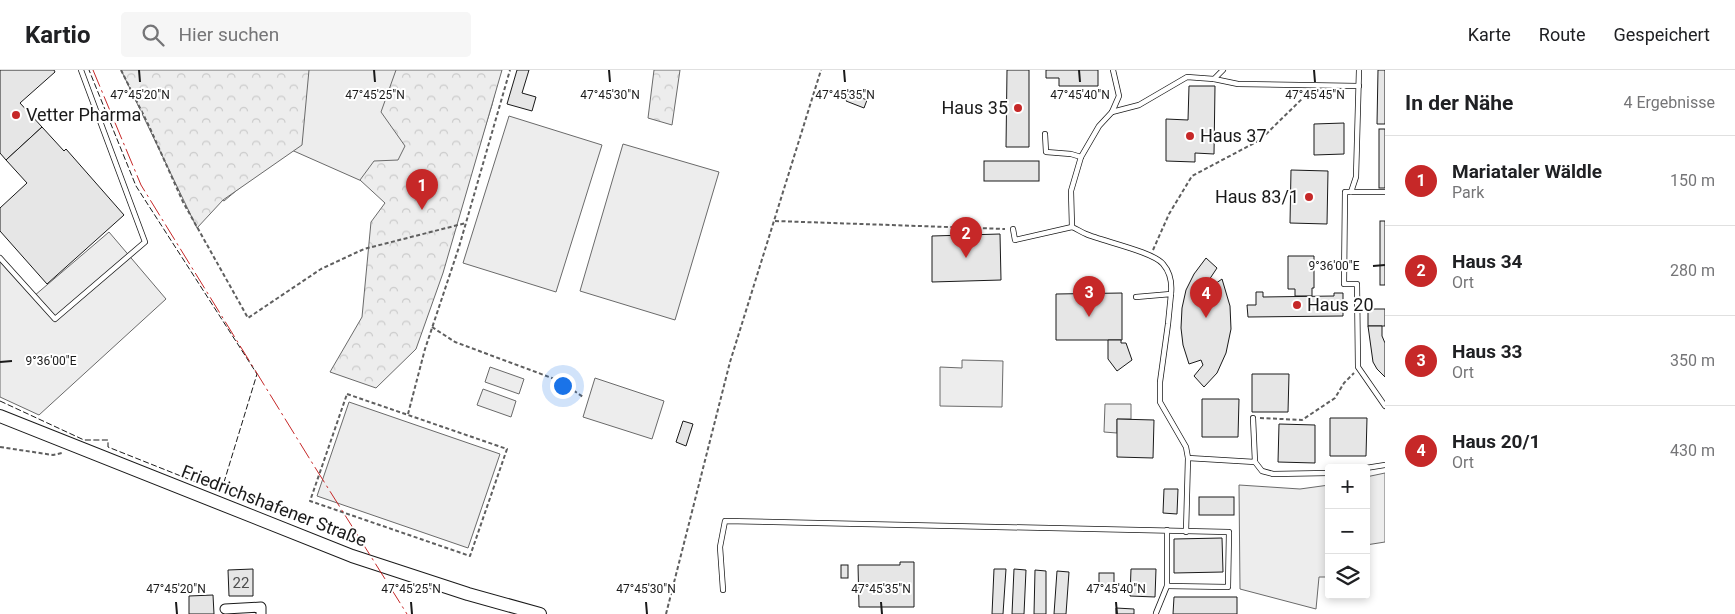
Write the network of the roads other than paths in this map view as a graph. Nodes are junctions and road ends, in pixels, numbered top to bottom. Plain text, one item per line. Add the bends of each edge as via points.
1 (81, 70) edge
2 (1113, 70) edge
3 (1223, 70) edge
4 (1359, 70) edge
5 (1214, 80) junction
6 (1359, 86) junction
7 (1112, 112) junction
8 (1045, 134) dead end
9 (1080, 157) junction
10 (1351, 192) junction
11 (1385, 192) edge
12 (1072, 227) junction
13 (1013, 229) road end
14 (0, 258) edge
15 (1171, 294) junction
16 (1136, 297) dead end
17 (1385, 406) edge
18 (0, 416) edge
19 (1253, 418) road end
20 (1188, 458) junction
21 (1255, 462) junction
22 (1385, 465) edge
23 (1370, 467) edge
24 (1325, 473) edge
25 (1166, 530) junction
26 (1186, 532) junction
27 (1167, 586) junction
28 (723, 590) dead end
29 (224, 609) dead end
30 (1156, 612) dead end
31 (261, 614) edge
32 (540, 614) edge

1 - 14 lane via 145,242 55,320
2 - 7 lane via 1118,96
3 - 5 lane
4 - 6 lane
5 - 6 lane via 1238,84
5 - 7 lane via 1187,77 1138,105
6 - 10 lane via 1356,177
7 - 9 lane via 1098,126
8 - 9 lane via 1046,152
9 - 12 lane via 1071,191
10 - 11 lane
10 - 17 lane via 1346,192 1344,284 1357,284 1358,367
12 - 13 lane via 1015,240
12 - 15 lane via 1163,263 1169,274
15 - 16 lane
15 - 20 lane via 1160,402 1186,447
18 - 32 main road, Friedrichshafener Straße via 352,556
19 - 21 lane
20 - 21 lane
20 - 26 lane
21 - 24 lane via 1262,471 1273,474
22 - 23 lane
25 - 26 lane
25 - 27 lane
25 - 28 lane via 725,521 720,547
26 - 27 lane via 1229,532 1228,587
27 - 30 lane
29 - 31 street via 261,607

